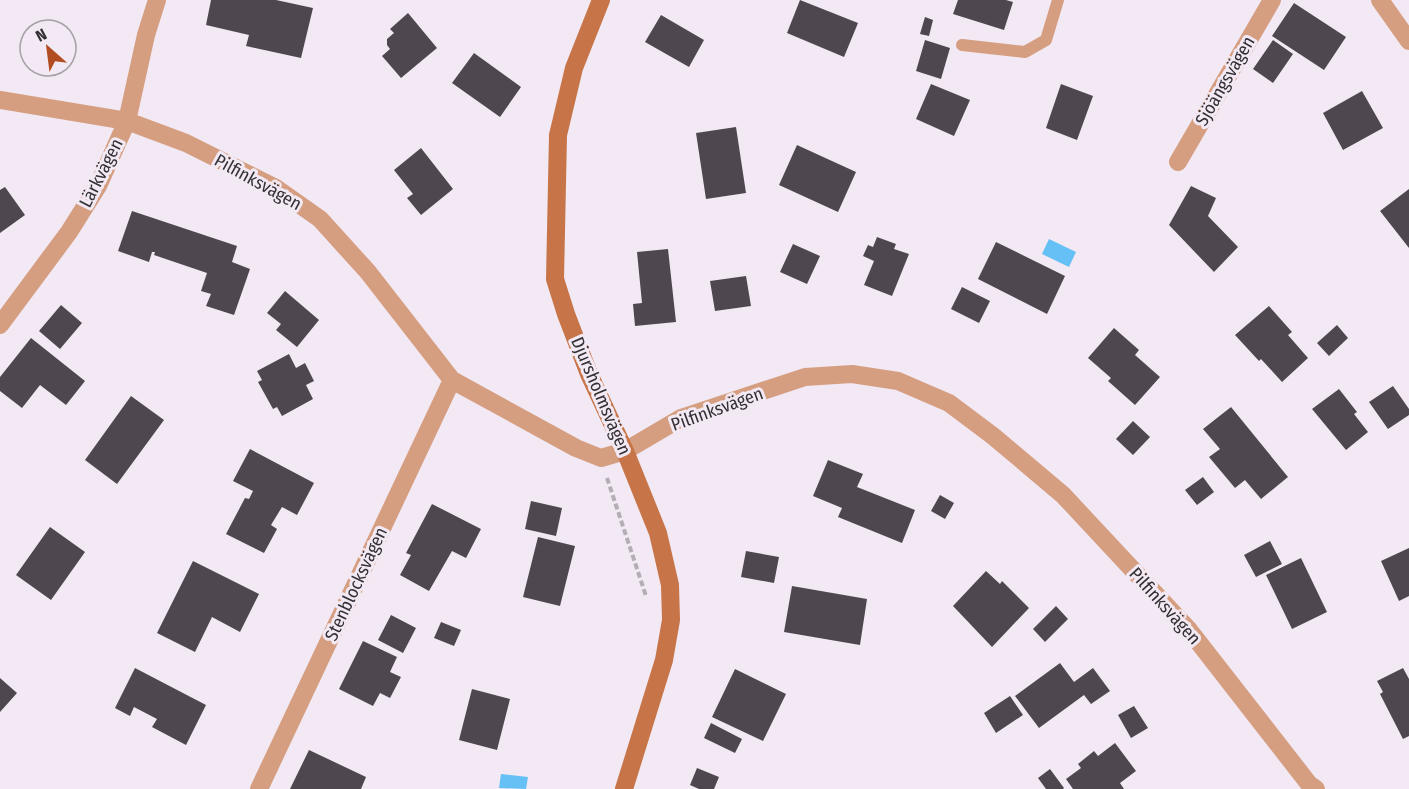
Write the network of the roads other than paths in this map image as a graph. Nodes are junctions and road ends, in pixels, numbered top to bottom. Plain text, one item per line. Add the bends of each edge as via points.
1 (157, 0) edge
2 (601, 0) edge
3 (1058, 0) edge
4 (1272, 0) edge
5 (1380, 0) edge
6 (1409, 41) edge
7 (963, 45) dead end
8 (0, 99) edge
9 (127, 121) junction
10 (1178, 162) dead end
11 (0, 325) edge
12 (452, 380) junction
13 (625, 452) junction
14 (1311, 787) edge
15 (259, 789) edge
16 (624, 789) edge

1 - 9 street, Lärkvägen
2 - 13 street, Djursholmsvägen via 574,68 558,135 555,279 589,374
3 - 7 lane via 1046,40 1025,52
4 - 10 street, Sjöängsvägen
5 - 6 street
8 - 9 street, Pilfinksvägen
9 - 11 street, Lärkvägen via 98,186
9 - 12 street, Pilfinksvägen via 235,166 276,188 320,219 368,272
12 - 13 street, Pilfinksvägen via 576,448 601,458
12 - 15 street, Stenblocksvägen
13 - 14 street, Pilfinksvägen via 681,418 805,378 852,374 898,381 949,404 1064,495 1189,630
13 - 16 street, Djursholmsvägen via 657,533 670,585 671,620 664,660

